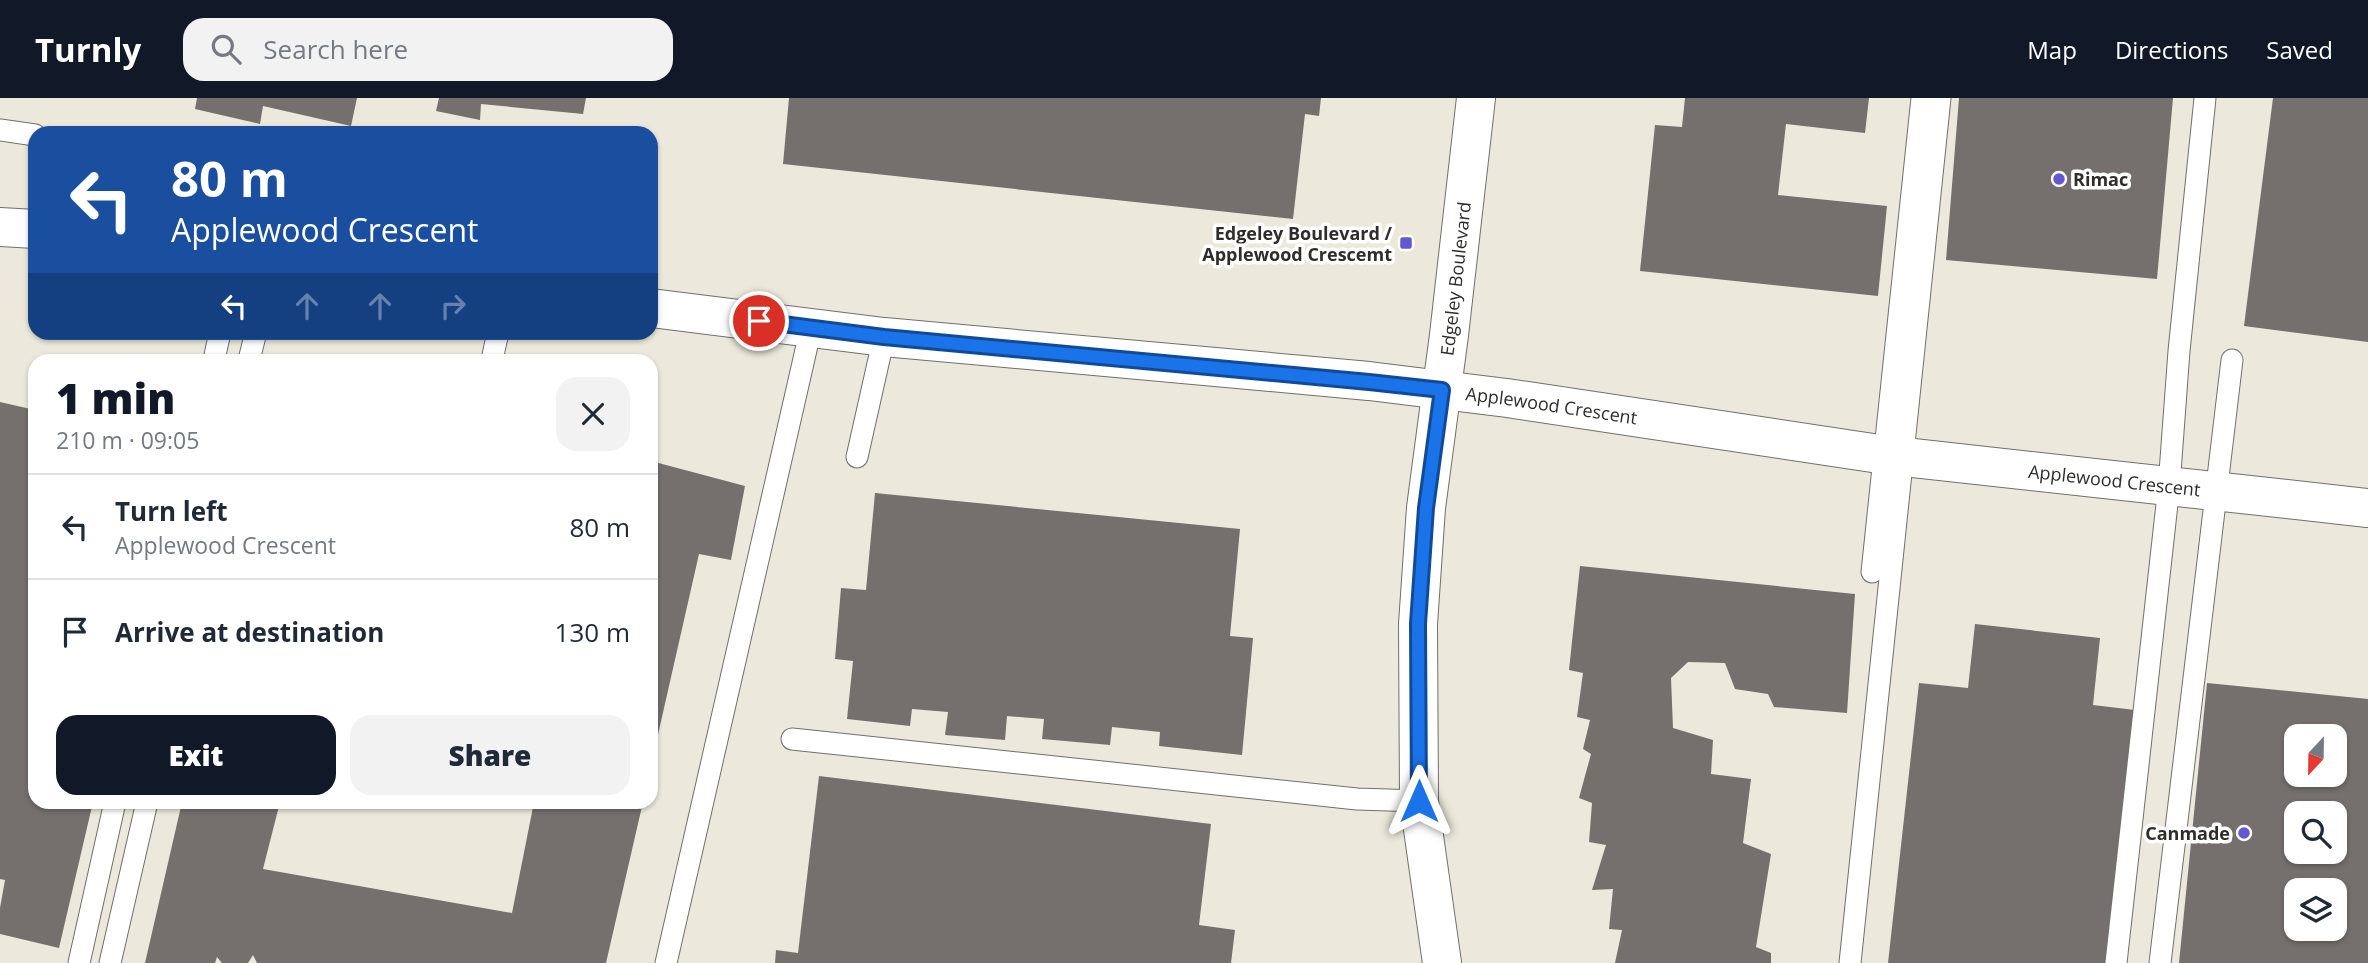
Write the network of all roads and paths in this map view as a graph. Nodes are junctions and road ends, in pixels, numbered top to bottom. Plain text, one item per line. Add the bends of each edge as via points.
1 (1476, 98) edge
2 (1922, 98) edge
3 (1940, 98) edge
4 (2205, 98) edge
5 (0, 130) edge
6 (28, 134) edge
7 (0, 226) edge
8 (28, 228) edge
9 (658, 309) edge
10 (811, 328) junction
11 (884, 337) junction
12 (2232, 360) dead end
13 (1442, 390) junction
14 (1895, 456) junction
15 (857, 457) dead end
16 (2169, 486) junction
17 (2217, 491) junction
18 (2368, 508) edge
19 (1872, 572) dead end
20 (792, 739) dead end
21 (1419, 801) junction
22 (113, 809) edge
23 (146, 809) edge
24 (79, 963) edge
25 (110, 963) edge
26 (666, 963) edge
27 (1442, 963) edge
28 (1850, 963) edge
29 (2116, 963) edge
30 (2160, 963) edge

1 - 13 street, Edgeley Boulevard
2 - 14 lane
3 - 14 lane
4 - 16 lane
5 - 6 lane
7 - 8 street
9 - 10 street, Applewood Crescent
10 - 11 street, Applewood Crescent
10 - 26 lane
11 - 13 street, Applewood Crescent
11 - 15 lane
12 - 17 lane
13 - 14 street, Applewood Crescent
13 - 21 street, Edgeley Boulevard via 1426,508 1418,624
14 - 16 street, Applewood Crescent
14 - 19 lane
14 - 28 lane
16 - 17 street, Applewood Crescent
16 - 29 lane
17 - 18 street, Applewood Crescent
17 - 30 lane
20 - 21 lane via 1357,799
21 - 27 street, Edgeley Boulevard
22 - 24 lane
23 - 25 lane

